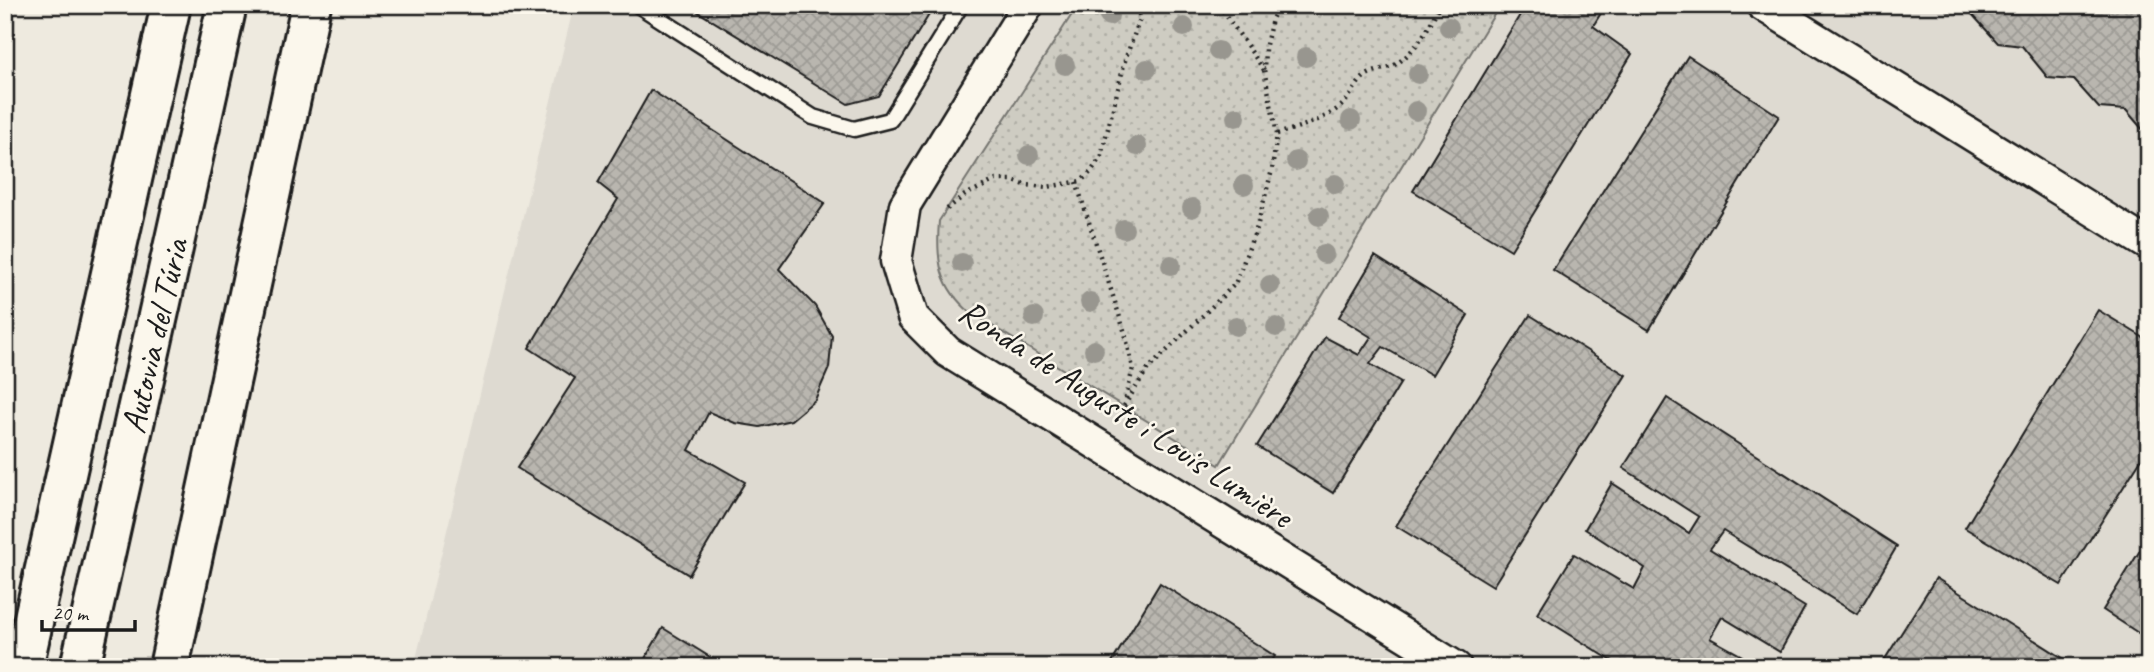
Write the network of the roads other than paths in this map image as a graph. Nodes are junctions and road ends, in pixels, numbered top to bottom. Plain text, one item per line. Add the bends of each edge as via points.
1 (171, 5) edge
2 (227, 5) edge
3 (311, 5) edge
4 (638, 5) edge
5 (961, 5) edge
6 (1028, 5) edge
7 (1762, 5) edge
8 (2149, 245) edge
9 (23, 667) edge
10 (80, 667) edge
11 (170, 667) edge
12 (1456, 667) edge

1 - 9 highway
2 - 10 highway, Autovia del Túria
3 - 11 highway
4 - 5 lane via 813,117 854,129 890,120
6 - 12 street, Ronda de Auguste i Louis Lumière via 905,205 896,261 913,317 948,352
7 - 8 street

